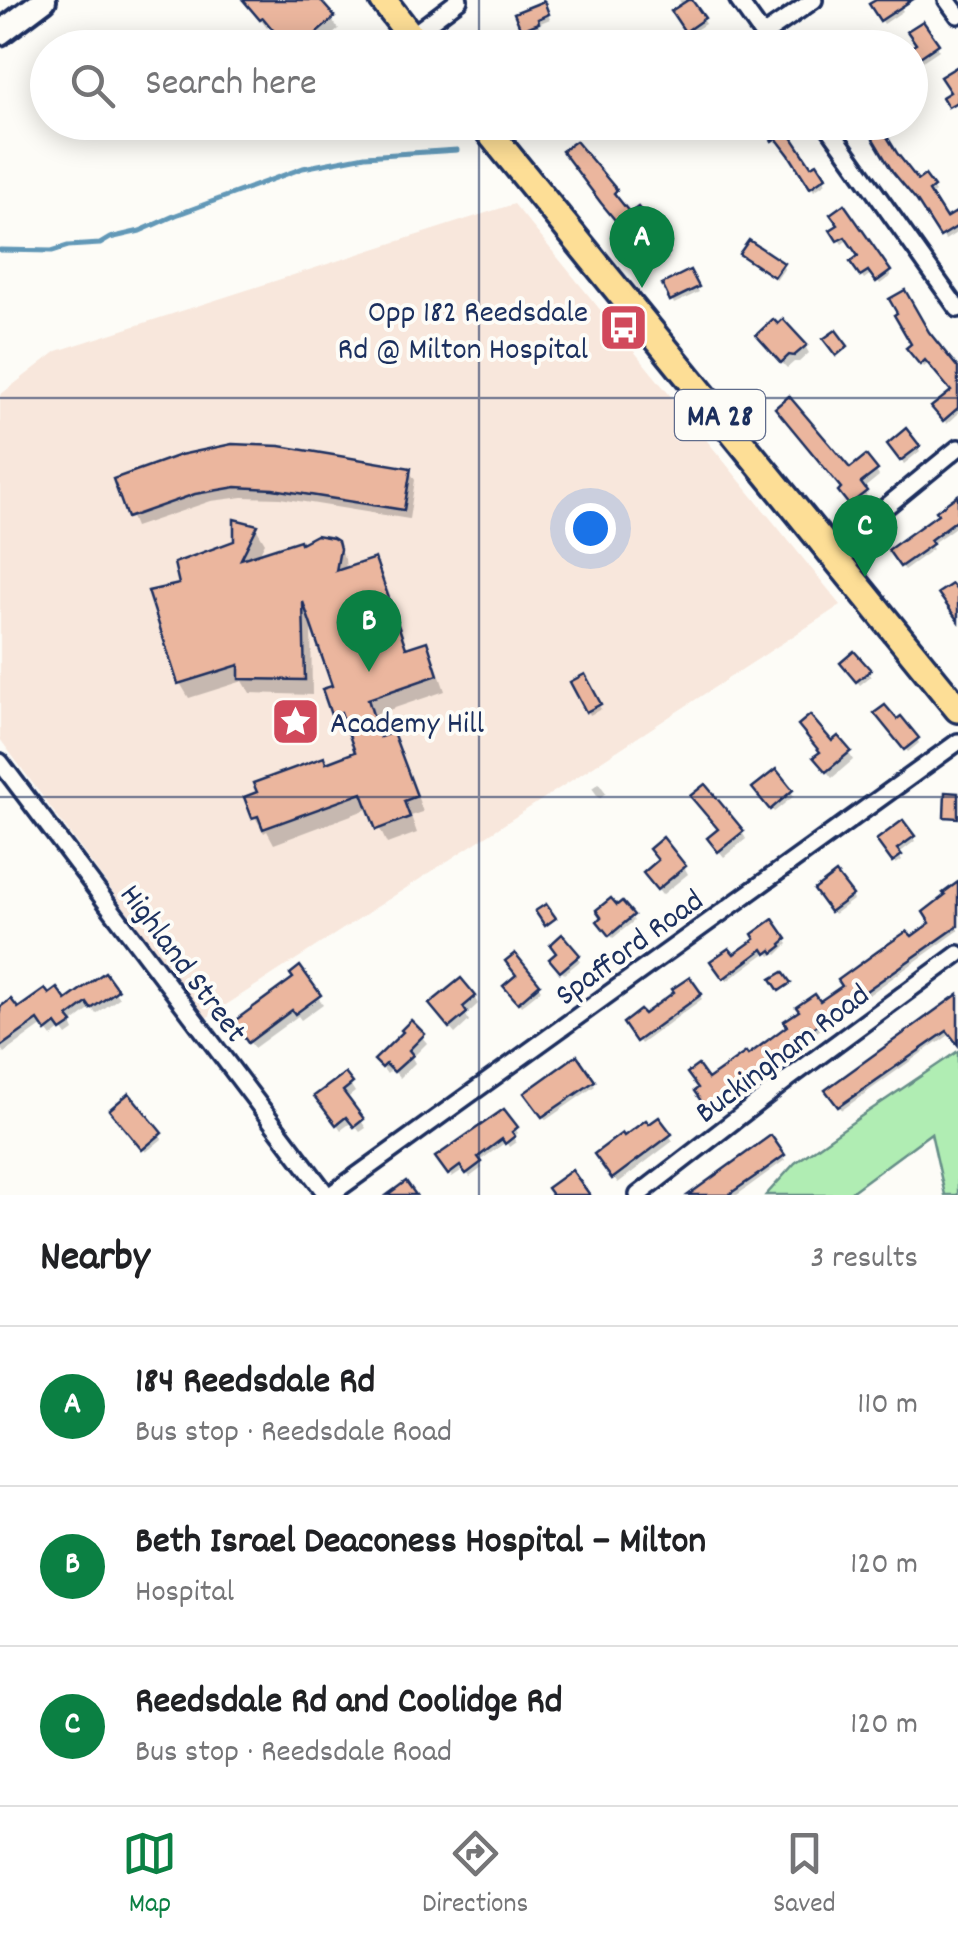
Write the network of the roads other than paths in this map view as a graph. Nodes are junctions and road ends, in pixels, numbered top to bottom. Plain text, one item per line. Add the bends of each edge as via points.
1 (44, 0) edge
2 (382, 0) edge
3 (459, 0) edge
4 (738, 0) edge
5 (814, 0) edge
6 (947, 0) edge
7 (958, 15) edge
8 (406, 30) edge
9 (428, 30) edge
10 (759, 30) edge
11 (781, 30) edge
12 (0, 33) edge
13 (496, 140) edge
14 (838, 140) edge
15 (958, 309) edge
16 (958, 448) edge
17 (832, 552) junction
18 (958, 708) edge
19 (958, 742) edge
20 (0, 762) edge
21 (958, 954) edge
22 (328, 1195) edge
23 (638, 1195) edge

1 - 12 main road
2 - 8 main road
3 - 9 street
4 - 10 street
5 - 11 street
6 - 7 street
13 - 17 main road, MA 28
14 - 15 street
16 - 17 street
17 - 18 main road, MA 28
19 - 22 street, Spafford Road
20 - 22 street, Highland Street
21 - 23 street, Buckingham Road

